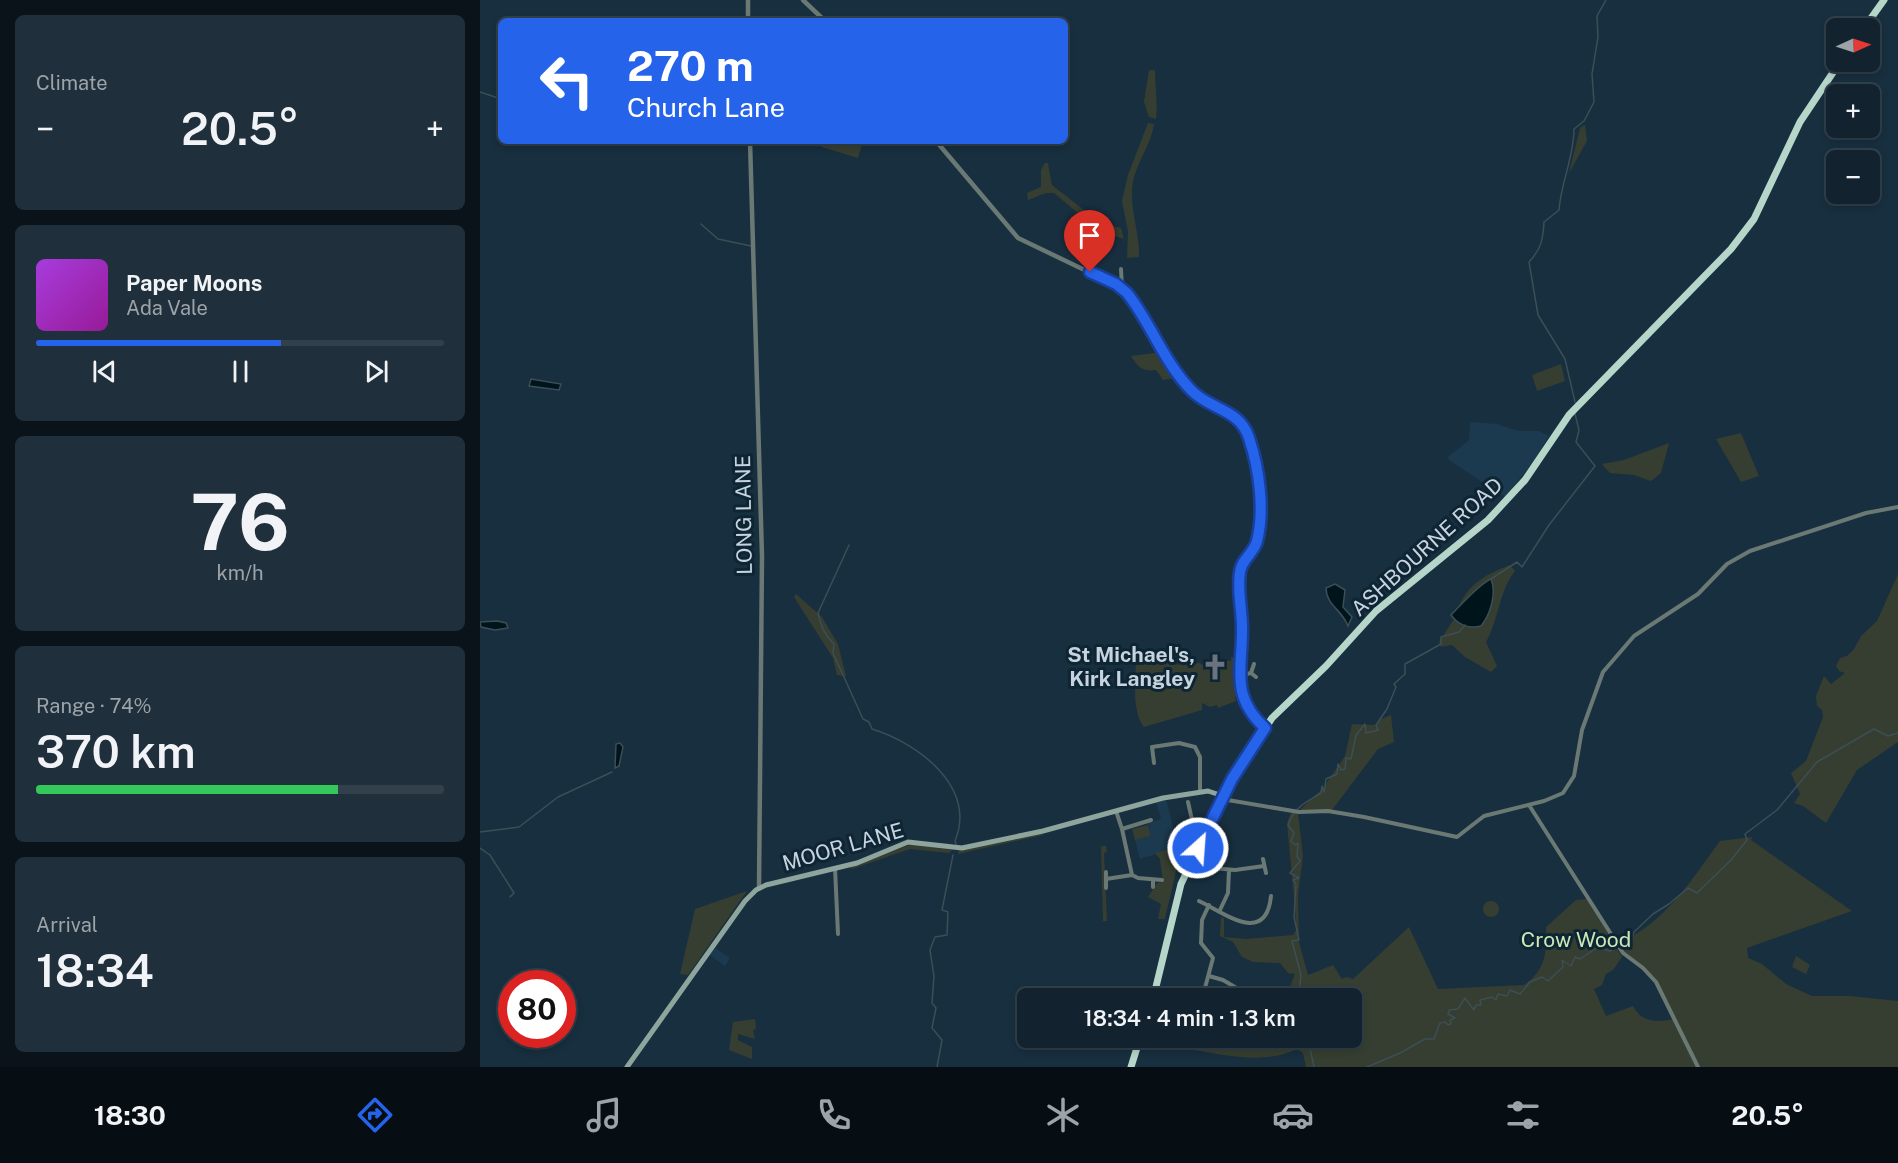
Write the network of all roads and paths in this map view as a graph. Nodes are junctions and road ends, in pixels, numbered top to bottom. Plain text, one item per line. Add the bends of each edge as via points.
1 (748, 0) edge
2 (803, 0) edge
3 (1884, 0) edge
4 (748, 18) edge
5 (822, 18) edge
6 (1871, 18) edge
7 (1833, 72) edge
8 (750, 144) edge
9 (939, 144) edge
10 (1121, 269) dead end
11 (1122, 288) junction
12 (1898, 507) edge
13 (1254, 664) dead end
14 (1251, 673) junction
15 (1238, 676) junction
16 (1256, 676) dead end
17 (1265, 728) junction
18 (1154, 763) dead end
19 (1200, 792) junction
20 (1222, 797) junction
21 (1188, 802) dead end
22 (1529, 805) junction
23 (1116, 811) junction
24 (1151, 820) dead end
25 (1122, 829) junction
26 (1206, 830) junction
27 (1263, 859) dead end
28 (1189, 866) junction
29 (1264, 866) junction
30 (835, 868) junction
31 (1229, 870) junction
32 (1106, 872) dead end
33 (1266, 873) dead end
34 (1132, 874) junction
35 (1106, 879) junction
36 (1153, 880) junction
37 (1162, 880) dead end
38 (1152, 887) dead end
39 (759, 888) junction
40 (1106, 888) dead end
41 (1271, 896) dead end
42 (1199, 901) dead end
43 (1209, 905) junction
44 (1220, 910) junction
45 (1236, 913) dead end
46 (1233, 919) junction
47 (838, 934) dead end
48 (1209, 976) junction
49 (1155, 988) edge
50 (1205, 988) edge
51 (1235, 988) edge
52 (1137, 1048) edge
53 (627, 1067) edge
54 (1131, 1067) edge
55 (1698, 1067) edge

1 - 4 street
2 - 5 street
3 - 6 highway
7 - 17 highway, ASHBOURNE ROAD via 1800,122 1754,219 1731,249 1569,415 1525,480 1488,520 1376,611
8 - 39 street, LONG LANE via 762,556
9 - 11 street via 1018,238
10 - 11 street
11 - 15 street via 1192,392 1234,414 1243,422 1250,441 1259,501 1257,540 1239,574 1242,636
12 - 22 street via 1866,513 1750,551 1726,564 1698,594 1634,636 1613,658 1597,684 1569,786 1555,797
13 - 14 street
14 - 15 street
14 - 16 street
15 - 17 street via 1243,696
17 - 20 highway, ASHBOURNE ROAD
18 - 19 street via 1152,747 1195,747 1200,757
19 - 20 main road, MOOR LANE
19 - 23 main road, MOOR LANE
20 - 22 street via 1299,812 1328,811 1364,817 1457,837 1484,816
20 - 26 highway, ASHBOURNE ROAD
21 - 26 street via 1192,820
22 - 55 street via 1618,946 1656,982
23 - 25 street
23 - 30 main road, MOOR LANE via 962,848 908,842
24 - 25 street
25 - 34 street
26 - 28 highway, ASHBOURNE ROAD
27 - 29 street
28 - 31 street
28 - 49 highway, ASHBOURNE ROAD via 1172,912
29 - 31 street
29 - 33 street
30 - 39 main road, MOOR LANE
30 - 47 street
31 - 44 street via 1228,893
32 - 35 street
34 - 35 street
34 - 36 street
35 - 40 street
36 - 37 street
36 - 38 street
39 - 53 main road, MOOR LANE via 745,901
41 - 46 street via 1269,915 1253,923
42 - 43 street
43 - 44 street
43 - 48 street via 1202,920 1201,938 1213,956
44 - 46 street
45 - 46 street
48 - 50 street
48 - 51 street
52 - 54 highway

